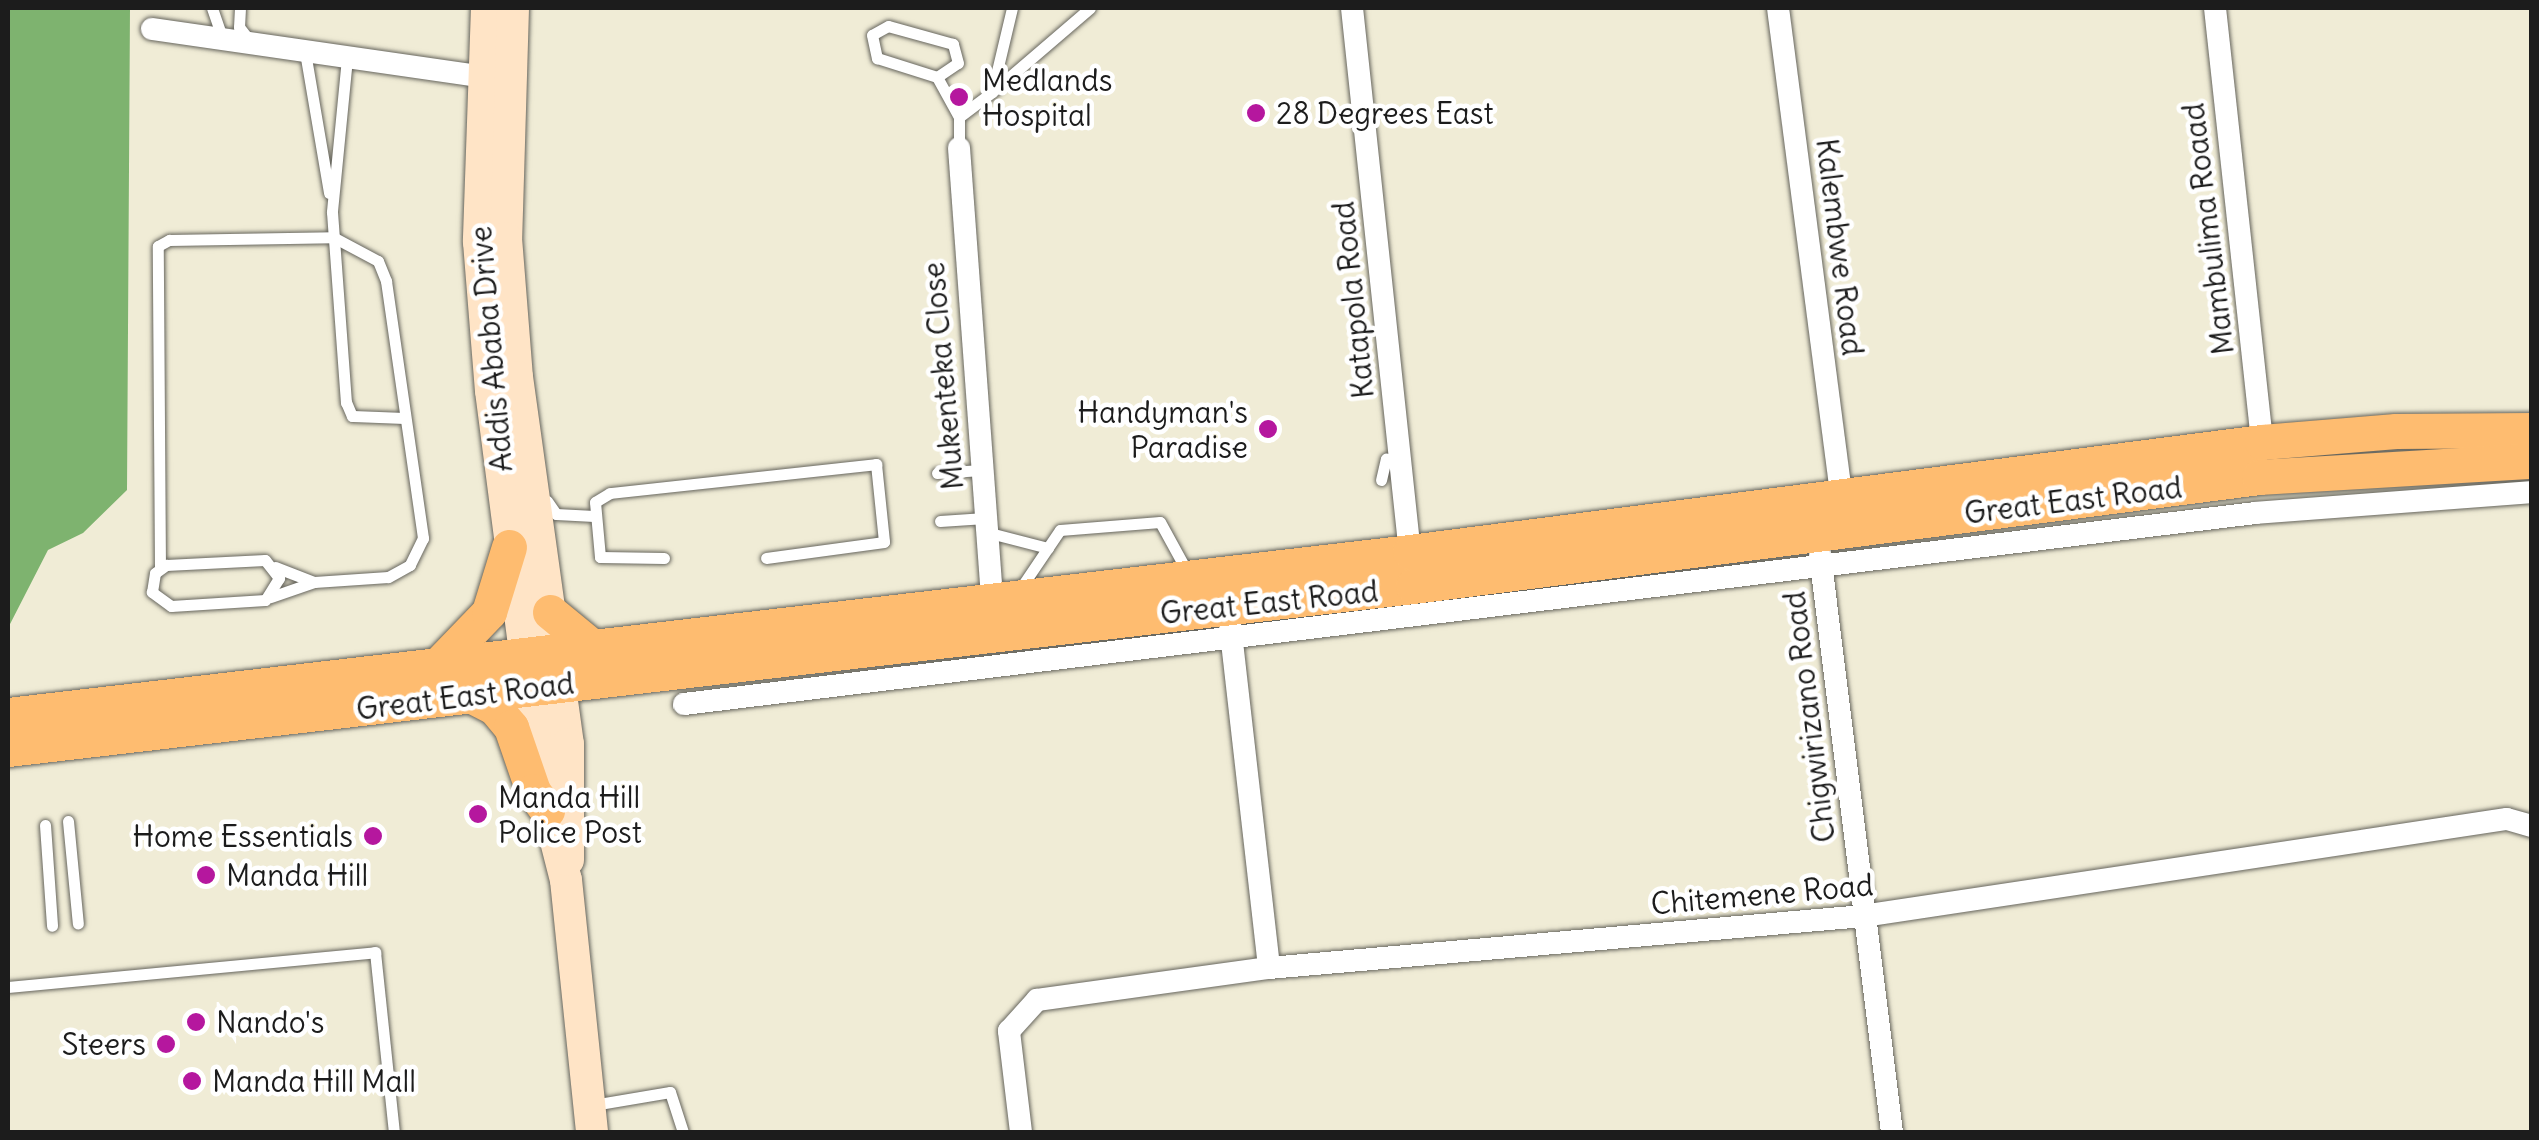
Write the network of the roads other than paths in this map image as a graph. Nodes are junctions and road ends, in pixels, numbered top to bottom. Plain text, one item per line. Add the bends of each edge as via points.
1 (212, 8) edge
2 (240, 8) edge
3 (487, 8) edge
4 (513, 8) edge
5 (1013, 8) edge
6 (1090, 8) edge
7 (1352, 8) edge
8 (1778, 8) edge
9 (2215, 8) edge
10 (152, 29) dead end
11 (224, 40) junction
12 (253, 44) junction
13 (305, 52) junction
14 (347, 58) junction
15 (937, 77) junction
16 (495, 78) junction
17 (992, 92) junction
18 (959, 116) junction
19 (959, 148) joint
20 (332, 212) junction
21 (332, 237) junction
22 (517, 377) junction
23 (406, 418) junction
24 (2532, 430) edge
25 (2262, 442) junction
26 (1400, 458) junction
27 (2532, 461) edge
28 (981, 470) junction
29 (938, 474) dead end
30 (1381, 480) dead end
31 (2532, 492) edge
32 (1842, 494) junction
33 (594, 516) junction
34 (940, 522) dead end
35 (985, 525) junction
36 (509, 547) junction
37 (1048, 548) junction
38 (1820, 549) junction
39 (664, 558) dead end
40 (766, 558) dead end
41 (275, 567) junction
42 (160, 568) junction
43 (1411, 569) junction
44 (1190, 577) junction
45 (314, 582) junction
46 (270, 597) junction
47 (1003, 598) junction
48 (550, 612) junction
49 (1231, 624) junction
50 (590, 646) junction
51 (438, 664) junction
52 (542, 669) junction
53 (470, 695) junction
54 (684, 704) dead end
55 (8, 714) edge
56 (8, 749) edge
57 (547, 810) junction
58 (68, 821) dead end
59 (46, 824) dead end
60 (2532, 826) edge
61 (566, 880) junction
62 (1863, 916) junction
63 (78, 924) dead end
64 (52, 926) dead end
65 (1269, 968) junction
66 (8, 988) edge
67 (590, 1119) edge
68 (394, 1132) edge
69 (683, 1132) edge
70 (1020, 1132) edge
71 (1892, 1132) edge

1 - 11 lane
2 - 12 lane via 239,27
3 - 16 main road, Addis Ababa Drive
4 - 16 main road, Addis Ababa Drive
5 - 17 lane
6 - 17 lane
7 - 26 street, Katapola Road
8 - 32 street, Kalembwe Road
9 - 25 street, Mambulima Roaad
10 - 11 street
11 - 12 street
12 - 13 street
13 - 14 street
13 - 20 lane
14 - 16 street
14 - 20 lane
15 - 15 lane via 876,58 872,36 888,26 953,44 955,69
15 - 18 lane
16 - 22 main road, Addis Ababa Drive
16 - 36 main road, Addis Ababa Drive via 480,242
17 - 18 lane
18 - 19 lane
19 - 28 street, Mukenteka Close
20 - 21 lane
21 - 23 lane via 378,261
21 - 23 lane via 346,402 352,416
21 - 42 lane via 169,240 158,246
22 - 33 lane via 536,416 548,508
22 - 48 main road, Addis Ababa Drive
23 - 45 lane via 423,538 418,554 388,577
24 - 25 main road, Great East Road via 2396,430
25 - 32 main road, Great East Road
26 - 30 lane via 1386,459
26 - 43 street, Katapola Road
27 - 38 main road, Great East Road via 2259,477
28 - 29 lane
28 - 35 street, Mukenteka Close
31 - 38 street
32 - 43 main road, Great East Road
33 - 39 lane via 607,562
33 - 40 lane via 595,502 610,493 876,464 884,542
34 - 35 lane
35 - 37 lane
35 - 47 street, Mukenteka Close
36 - 51 main road via 489,612
36 - 52 main road, Addis Ababa Drive
37 - 44 lane via 1060,530 1160,522
37 - 47 lane
38 - 43 main road, Great East Road
38 - 49 street
38 - 62 street, Chigwirizano Road
41 - 42 lane via 259,559
41 - 45 lane
41 - 46 lane via 278,586
42 - 46 lane via 151,586 165,605
43 - 44 main road, Great East Road
43 - 49 main road, Great East Road
44 - 47 main road, Great East Road
45 - 46 lane
47 - 50 main road, Great East Road
48 - 50 main road
48 - 52 main road, Addis Ababa Drive
49 - 52 main road, Great East Road
49 - 54 street
49 - 65 street
50 - 52 main road, Great East Road
51 - 52 main road, Great East Road
51 - 55 main road, Great East Road
52 - 53 main road, Great East Road
52 - 57 main road
52 - 61 main road via 571,789
53 - 56 main road, Great East Road
53 - 57 main road via 495,708 511,728 532,791
57 - 61 main road
58 - 63 lane
59 - 64 lane
60 - 62 street, Chitemene Road via 2507,819
61 - 67 main road
62 - 65 street, Chitemene Road
62 - 71 street, Chigwirizano Road
65 - 70 street, Chitemene Road via 1037,1000 1009,1032
66 - 68 lane via 376,952
67 - 69 lane via 670,1092

